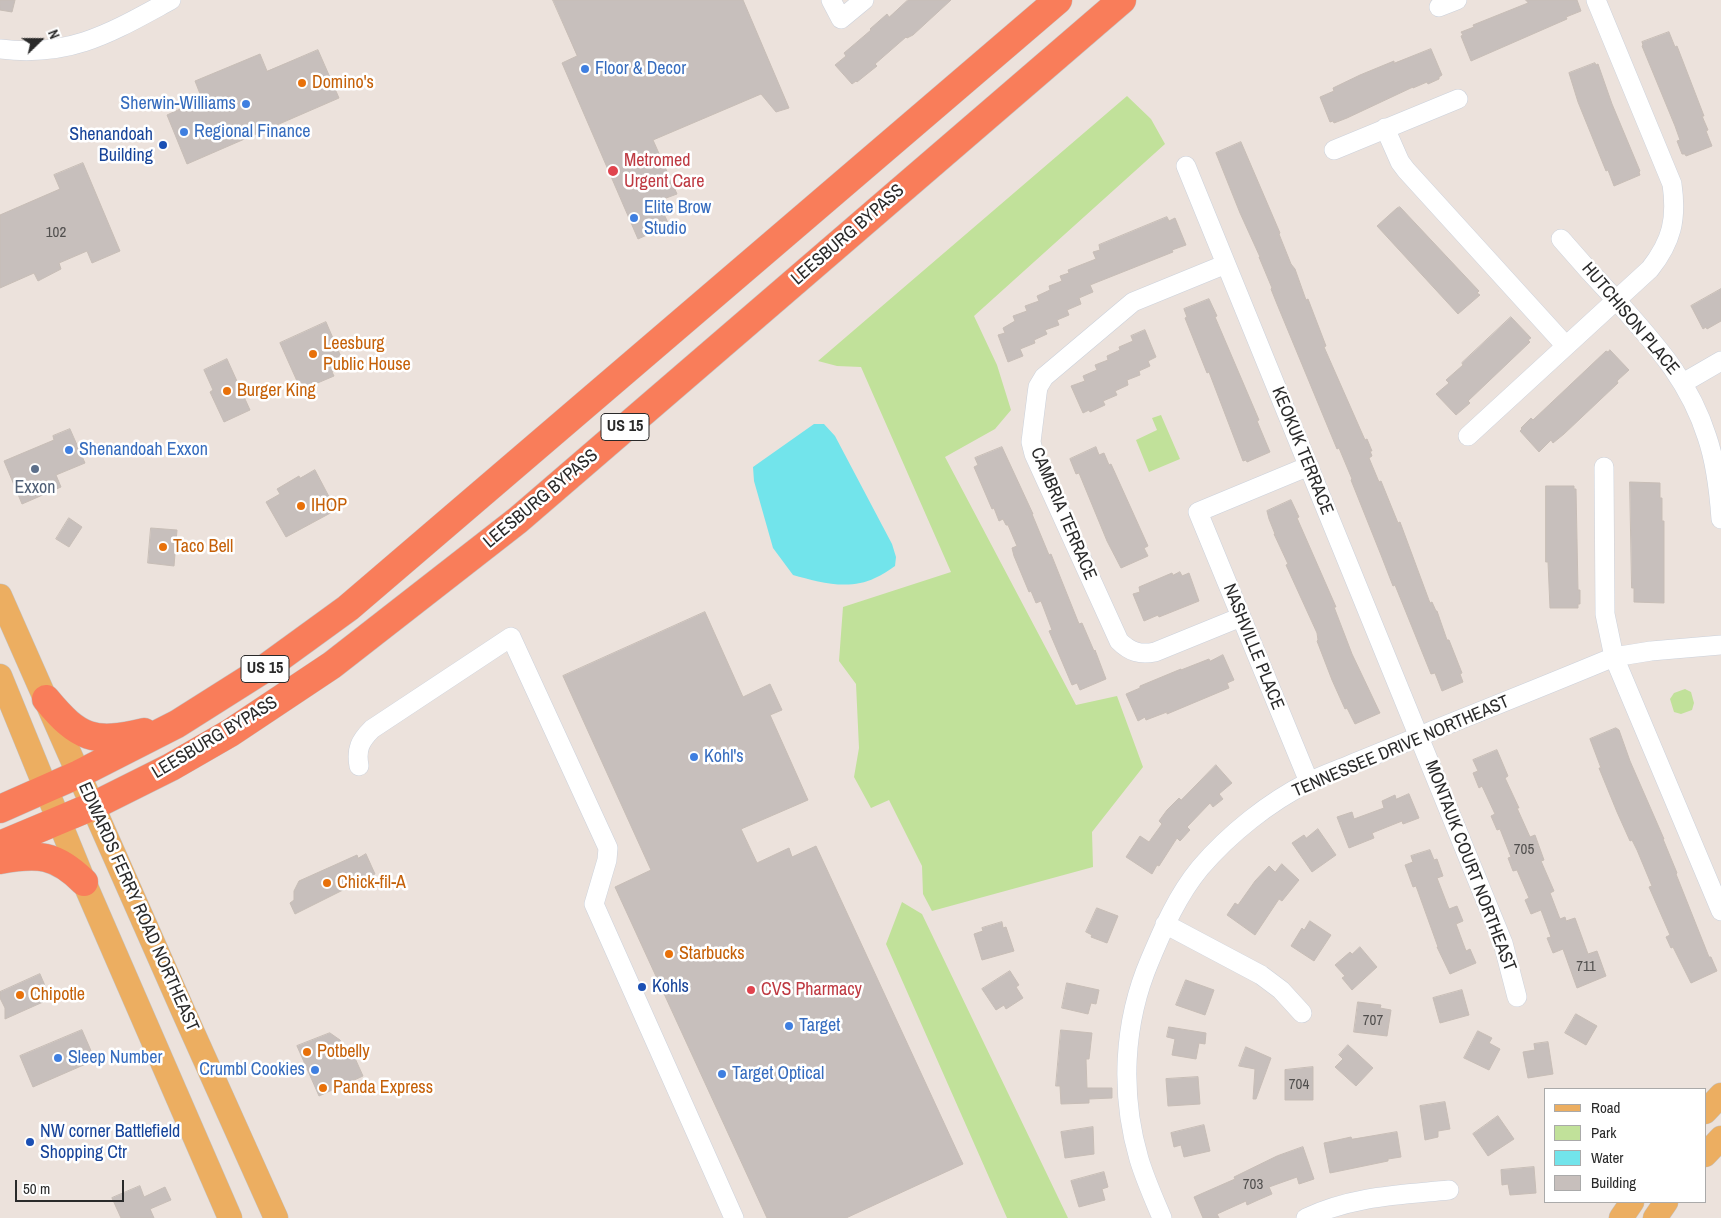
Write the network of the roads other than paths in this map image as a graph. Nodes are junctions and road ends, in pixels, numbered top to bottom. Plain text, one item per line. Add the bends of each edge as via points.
1 (171, 0) edge
2 (831, 0) edge
3 (864, 0) edge
4 (1058, 0) edge
5 (1122, 0) edge
6 (1596, 0) edge
7 (0, 49) edge
8 (1458, 99) dead end
9 (1385, 128) junction
10 (1334, 150) dead end
11 (1186, 166) dead end
12 (1561, 239) dead end
13 (1226, 264) junction
14 (1616, 300) junction
15 (1566, 346) junction
16 (1721, 361) edge
17 (1683, 383) junction
18 (1468, 436) dead end
19 (1309, 466) junction
20 (1604, 467) dead end
21 (1721, 519) edge
22 (0, 596) edge
23 (1241, 617) junction
24 (1721, 645) edge
25 (1614, 657) junction
26 (0, 676) edge
27 (46, 699) junction
28 (177, 724) junction
29 (1419, 737) junction
30 (359, 766) dead end
31 (79, 774) junction
32 (1309, 782) junction
33 (47, 789) junction
34 (93, 806) junction
35 (0, 808) edge
36 (59, 820) junction
37 (0, 845) edge
38 (0, 860) edge
39 (84, 882) junction
40 (1721, 911) edge
41 (1165, 924) junction
42 (1518, 997) dead end
43 (1302, 1013) dead end
44 (1721, 1096) edge
45 (1706, 1111) edge
46 (1721, 1138) edge
47 (1706, 1154) edge
48 (1449, 1190) dead end
49 (1631, 1203) edge
50 (1665, 1203) edge
51 (230, 1218) edge
52 (276, 1218) edge
53 (734, 1218) edge
54 (1162, 1218) edge
55 (1306, 1218) edge
56 (1621, 1218) edge
57 (1655, 1218) edge

1 - 7 street via 82,44 29,51
2 - 3 street via 841,19
4 - 28 highway, LEESBURG BYPASS / US 15 via 348,608 264,669
5 - 34 highway, LEESBURG BYPASS / US 15 via 473,556 332,665 238,727 170,767
6 - 14 street via 1668,173 1674,202 1670,236 1662,254
8 - 9 street
9 - 10 street
9 - 15 street via 1406,170
11 - 13 street, KEOKUK TERRACE
12 - 14 street, HUTCHISON PLACE
13 - 19 street, KEOKUK TERRACE
13 - 23 street, CAMBRIA TERRACE via 1133,302 1044,377 1038,387 1031,442 1115,632 1126,648 1135,653 1155,652
14 - 15 street
14 - 17 street, HUTCHISON PLACE via 1658,347
15 - 18 street
16 - 17 street
17 - 21 street, HUTCHISON PLACE via 1707,436 1715,466
19 - 23 street, NASHVILLE PLACE via 1198,512
19 - 29 street, KEOKUK TERRACE
20 - 25 street via 1605,614
22 - 27 main road, EDWARDS FERRY ROAD NORTHEAST
23 - 32 street, NASHVILLE PLACE
24 - 25 street, TENNESSEE DRIVE NORTHEAST
25 - 29 street, TENNESSEE DRIVE NORTHEAST
25 - 40 street
26 - 33 main road, EDWARDS FERRY ROAD NORTHEAST
27 - 28 highway via 70,725 90,737 122,737
27 - 31 main road, EDWARDS FERRY ROAD NORTHEAST
28 - 31 highway, LEESBURG BYPASS / US 15
29 - 32 street, TENNESSEE DRIVE NORTHEAST
29 - 42 street, MONTAUK COURT NORTHEAST via 1503,943
30 - 53 street via 357,755 362,739 372,729 511,637 608,848 594,904
31 - 33 highway, LEESBURG BYPASS / US 15
31 - 34 main road, EDWARDS FERRY ROAD NORTHEAST
32 - 41 street, TENNESSEE DRIVE NORTHEAST via 1250,821 1223,844 1179,896
33 - 35 highway, LEESBURG BYPASS / US 15
33 - 36 main road, EDWARDS FERRY ROAD NORTHEAST
34 - 36 highway, LEESBURG BYPASS / US 15
34 - 52 main road, EDWARDS FERRY ROAD NORTHEAST
36 - 37 highway, LEESBURG BYPASS / US 15
36 - 39 main road, EDWARDS FERRY ROAD NORTHEAST
38 - 39 highway via 51,858 72,869
39 - 51 main road, EDWARDS FERRY ROAD NORTHEAST
41 - 43 street via 1261,975 1281,990
41 - 54 street, TENNESSEE DRIVE NORTHEAST via 1137,998 1126,1065 1139,1159
44 - 45 main road
46 - 47 main road
48 - 55 street via 1362,1199
49 - 56 main road
50 - 57 main road

